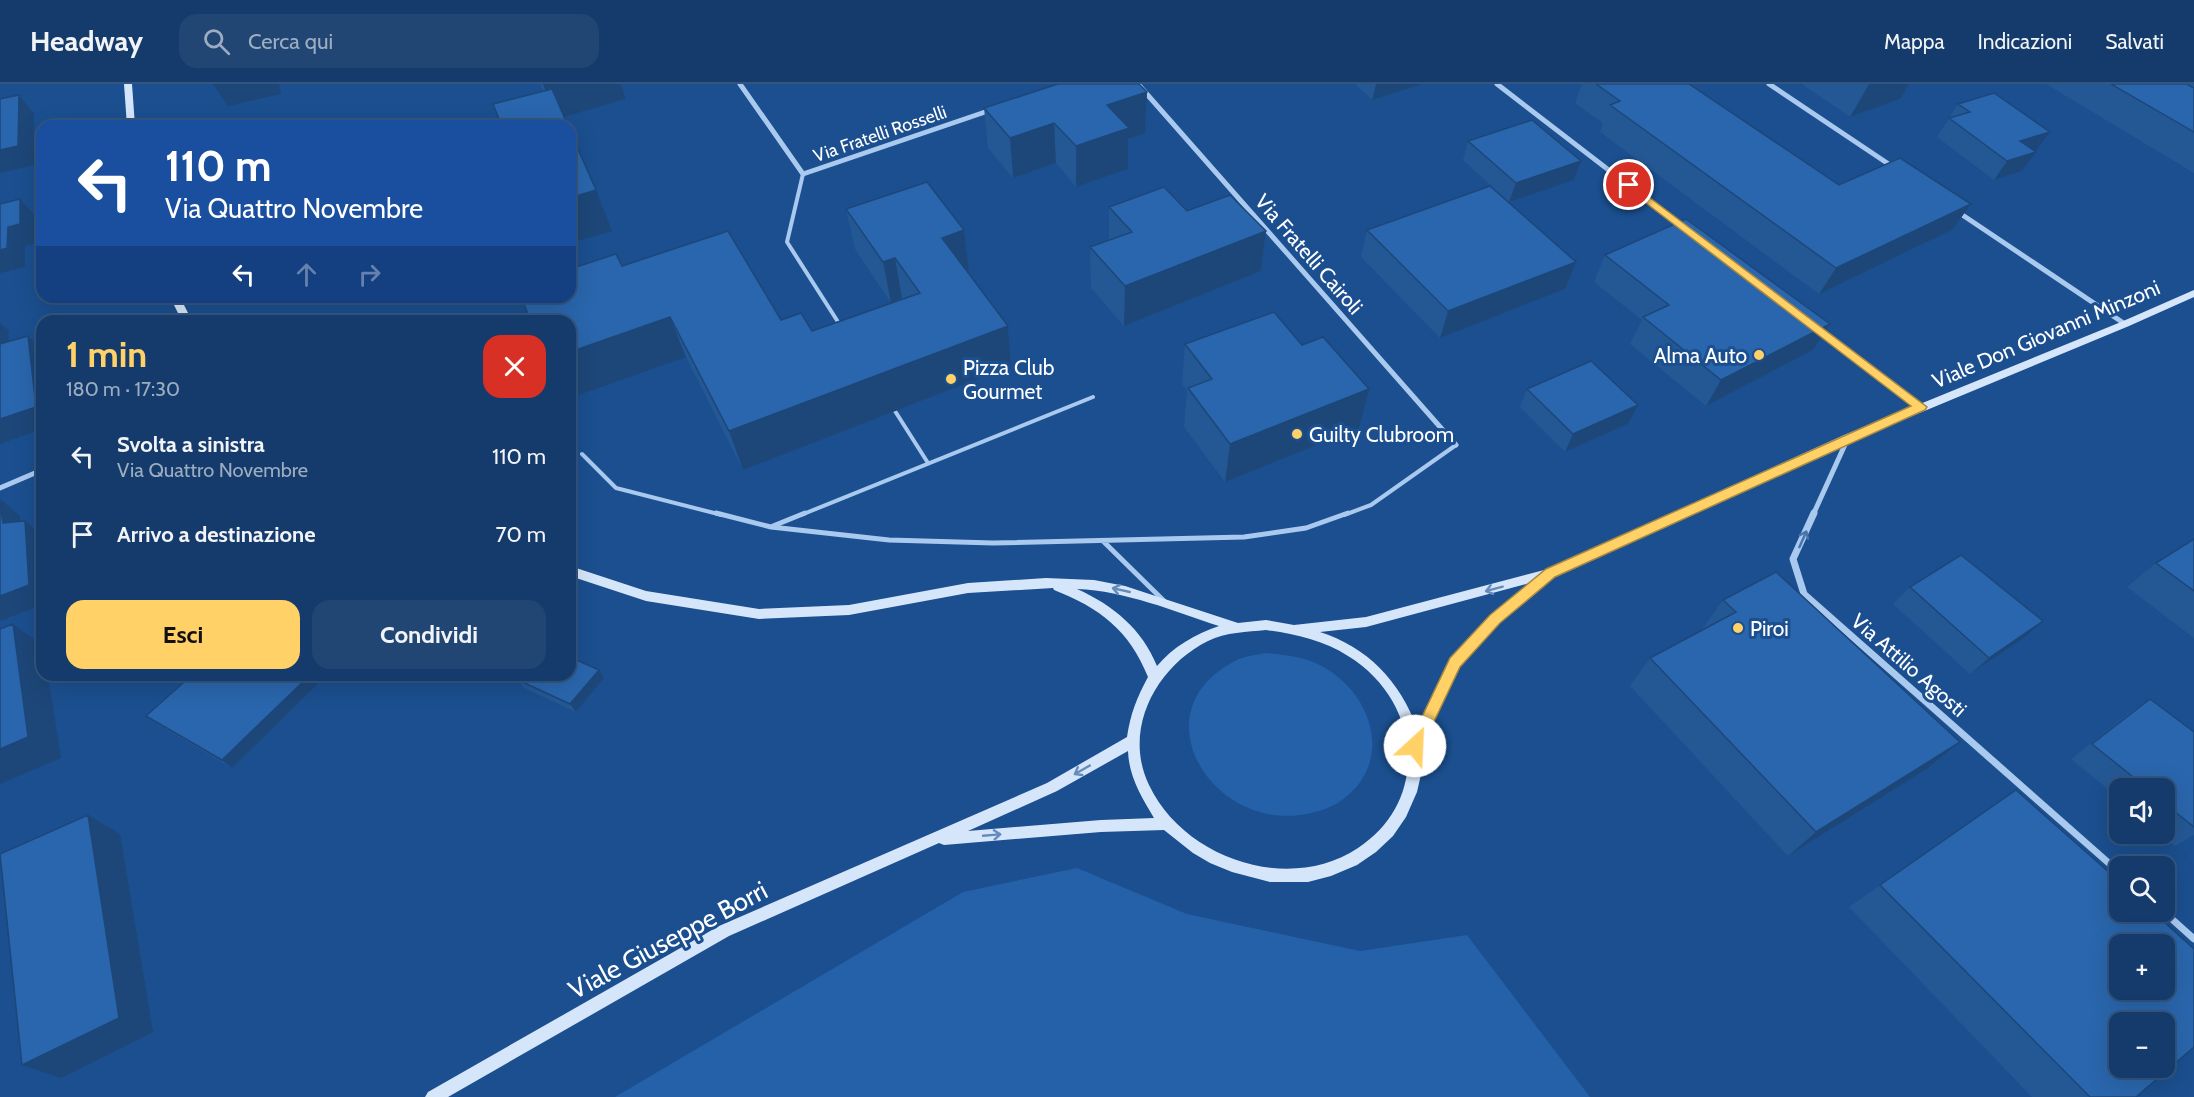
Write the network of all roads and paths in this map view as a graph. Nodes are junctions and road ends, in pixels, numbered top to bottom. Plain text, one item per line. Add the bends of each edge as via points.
1 (128, 84) edge
2 (740, 84) edge
3 (1138, 84) edge
4 (1497, 84) edge
5 (1769, 84) edge
6 (1002, 106) edge
7 (131, 120) edge
8 (1896, 169) edge
9 (803, 174) junction
10 (1954, 209) edge
11 (1685, 228) edge
12 (2194, 292) edge
13 (2125, 324) junction
14 (842, 328) edge
15 (1818, 330) edge
16 (1093, 397) dead end
17 (1921, 407) junction
18 (895, 411) edge
19 (1848, 438) junction
20 (1456, 445) joint
21 (582, 454) dead end
22 (928, 463) junction
23 (36, 473) edge
24 (0, 488) edge
25 (771, 526) junction
26 (1104, 542) junction
27 (1551, 573) junction
28 (576, 574) edge
29 (1046, 583) junction
30 (1168, 605) junction
31 (1236, 627) junction
32 (1296, 629) junction
33 (1154, 676) junction
34 (1133, 741) junction
35 (1415, 746) junction
36 (1166, 824) junction
37 (934, 840) junction
38 (2109, 863) edge
39 (2175, 922) edge
40 (2194, 939) edge
41 (433, 1097) edge

1 - 7 main road
2 - 9 street, Via Fratelli Rosselli
3 - 20 street, Via Fratelli Cairoli
4 - 11 street
5 - 8 street
6 - 9 street, Via Fratelli Rosselli
9 - 14 lane via 787,242
10 - 13 street
12 - 13 main road, Viale Don Giovanni Minzoni
13 - 17 main road, Viale Don Giovanni Minzoni
15 - 17 street
16 - 22 lane
17 - 19 main road, Viale Don Giovanni Minzoni
18 - 22 lane
19 - 27 main road, Viale Don Giovanni Minzoni
38 -> 19 street, Via Attilio Agosti via 1804,594 1793,559
20 - 26 lane via 1371,505 1306,528 1244,537
21 - 25 lane via 616,488
22 - 25 lane
23 - 24 street
25 - 26 lane via 889,540
26 - 30 lane
27 -> 32 main road, Viale Don Giovanni Minzoni via 1366,622
27 - 35 main road, Viale Don Giovanni Minzoni via 1495,619 1455,663
28 - 29 main road via 646,596 759,614 849,610 968,588
30 -> 29 main road via 1104,587
29 - 33 main road via 1080,595 1125,626 1149,659
30 - 31 main road
31 - 32 main road
31 - 33 main road via 1204,637 1176,653
32 - 35 main road via 1338,643 1375,670 1402,705
33 - 34 main road via 1138,706
34 - 36 main road via 1141,784
34 -> 37 main road, Viale Giuseppe Borri via 1052,787
35 - 36 main road via 1413,790 1392,829 1356,860 1318,872 1256,874 1206,855
37 -> 36 main road, Viale Giuseppe Borri
37 - 41 main road, Viale Giuseppe Borri via 724,931
39 - 40 street

